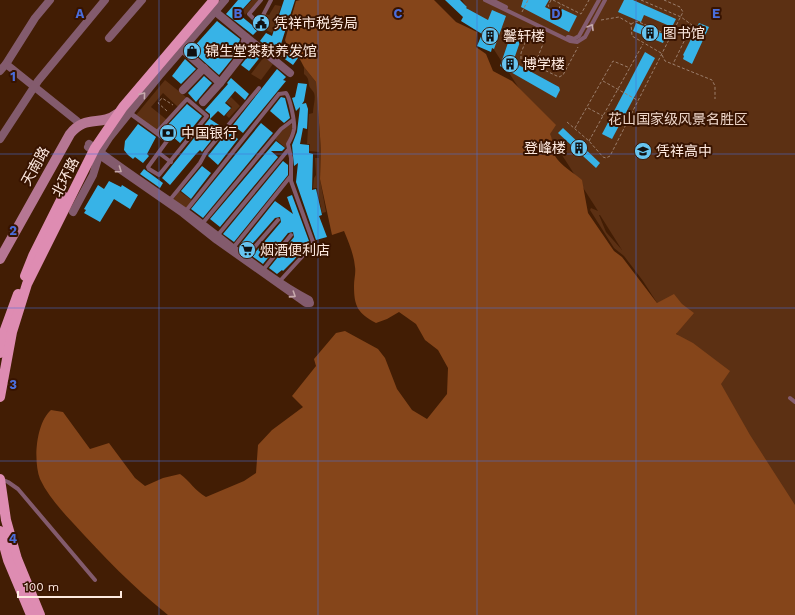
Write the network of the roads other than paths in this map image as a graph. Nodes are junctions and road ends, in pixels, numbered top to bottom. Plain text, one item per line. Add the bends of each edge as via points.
1 (50, 0) edge
2 (105, 0) edge
3 (142, 0) edge
4 (225, 0) edge
5 (261, 0) edge
6 (271, 0) edge
7 (485, 0) edge
8 (492, 0) edge
9 (599, 0) edge
10 (604, 0) edge
11 (210, 4) edge
12 (185, 32) junction
13 (196, 34) junction
14 (246, 37) junction
15 (109, 38) dead end
16 (179, 46) junction
17 (6, 64) junction
18 (204, 68) junction
19 (0, 71) edge
20 (290, 73) dead end
21 (154, 75) junction
22 (220, 84) junction
23 (34, 86) junction
24 (259, 88) dead end
25 (184, 90) dead end
26 (204, 102) dead end
27 (129, 112) junction
28 (114, 113) junction
29 (106, 120) junction
30 (293, 120) junction
31 (77, 121) junction
32 (0, 139) edge
33 (94, 150) junction
34 (288, 150) junction
35 (159, 153) junction
36 (171, 162) junction
37 (290, 177) junction
38 (170, 201) junction
39 (73, 212) dead end
40 (185, 212) junction
41 (278, 220) dead end
42 (202, 224) junction
43 (291, 235) dead end
44 (217, 236) junction
45 (232, 248) junction
46 (0, 249) edge
47 (246, 257) junction
48 (0, 259) edge
49 (264, 270) junction
50 (279, 282) junction
51 (5, 334) edge
52 (0, 353) edge
53 (0, 398) edge
54 (790, 398) dead end
55 (795, 402) edge
56 (0, 479) edge
57 (0, 531) edge
58 (95, 580) dead end
59 (31, 615) edge
60 (40, 615) edge

1 - 17 street via 35,18
2 - 23 street
3 - 15 street
4 - 11 street
5 - 6 lane via 249,14 258,22
7 -> 10 lane via 574,42 583,39
8 - 9 lane via 574,39 579,36
11 - 12 main road, 北环路
11 - 13 street
11 - 14 street
11 - 28 main road, 北环路
12 - 13 street
12 - 16 main road, 北环路
13 - 16 street
14 - 20 street
14 - 22 street via 241,56
16 - 18 street
16 - 21 main road, 北环路
17 - 19 street
17 - 23 street
18 - 22 street
18 - 25 street
27 -> 21 street
21 - 28 main road, 北环路
22 - 26 street
23 - 31 street
23 - 32 street
24 - 38 lane via 206,152
27 - 33 street via 109,138
27 - 35 lane via 167,141
27 - 36 lane via 157,132 186,99 207,116
28 - 29 main road, 北环路
28 - 31 main road via 87,116
28 - 33 main road, 北环路
29 - 33 main road, 北环路
29 - 48 main road, 天南路 via 83,123 70,134
30 - 34 lane via 294,128
30 - 40 lane via 289,98 281,93
30 - 42 lane via 281,129
31 - 46 main road, 天南路 via 56,147
33 - 38 street
33 - 39 street via 93,175
33 -> 50 street via 288,292 310,303
33 - 51 main road, 北环路 via 33,256
34 - 37 lane via 291,158
34 - 44 lane
35 - 36 lane
35 - 36 lane via 149,169 160,175
37 - 45 lane
37 - 50 lane via 313,242
38 - 40 street
40 - 42 street
41 - 47 lane
42 - 44 street
43 - 49 lane
44 - 45 street
45 - 47 street
47 - 49 street
49 - 50 street
51 - 52 main road, 北环路
51 - 53 main road, 北环路
54 - 55 lane
56 - 58 lane via 18,489
56 - 60 main road via 6,520 17,559
57 - 59 main road via 8,560

